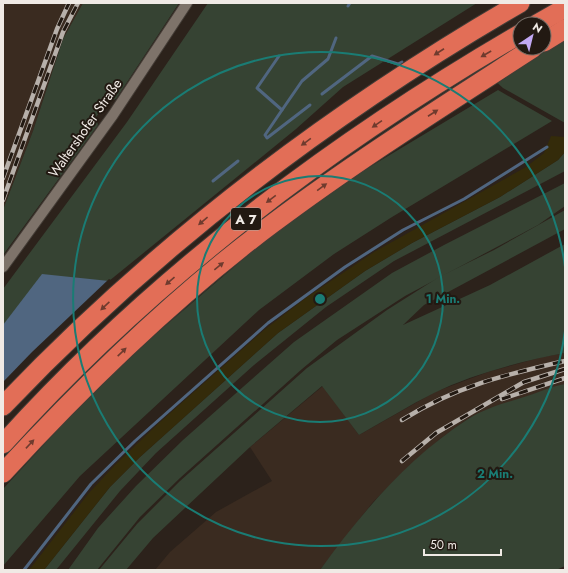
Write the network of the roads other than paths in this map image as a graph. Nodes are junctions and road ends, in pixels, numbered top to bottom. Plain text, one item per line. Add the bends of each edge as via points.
1 (187, 3) edge
2 (520, 3) edge
3 (565, 8) edge
4 (551, 16) edge
5 (565, 29) edge
6 (552, 37) edge
7 (512, 39) edge
8 (521, 56) edge
9 (3, 267) edge
10 (3, 406) edge
11 (3, 444) edge
12 (3, 473) edge

1 - 9 street, Waltershofer Straße via 113,115
2 -> 10 highway, A 7 via 350,111 228,200 121,291
3 - 4 highway
5 - 6 highway
7 -> 11 highway, A 7 via 396,111 260,207 138,310
12 -> 8 highway, A 7 via 84,388 151,324 271,225 365,156

